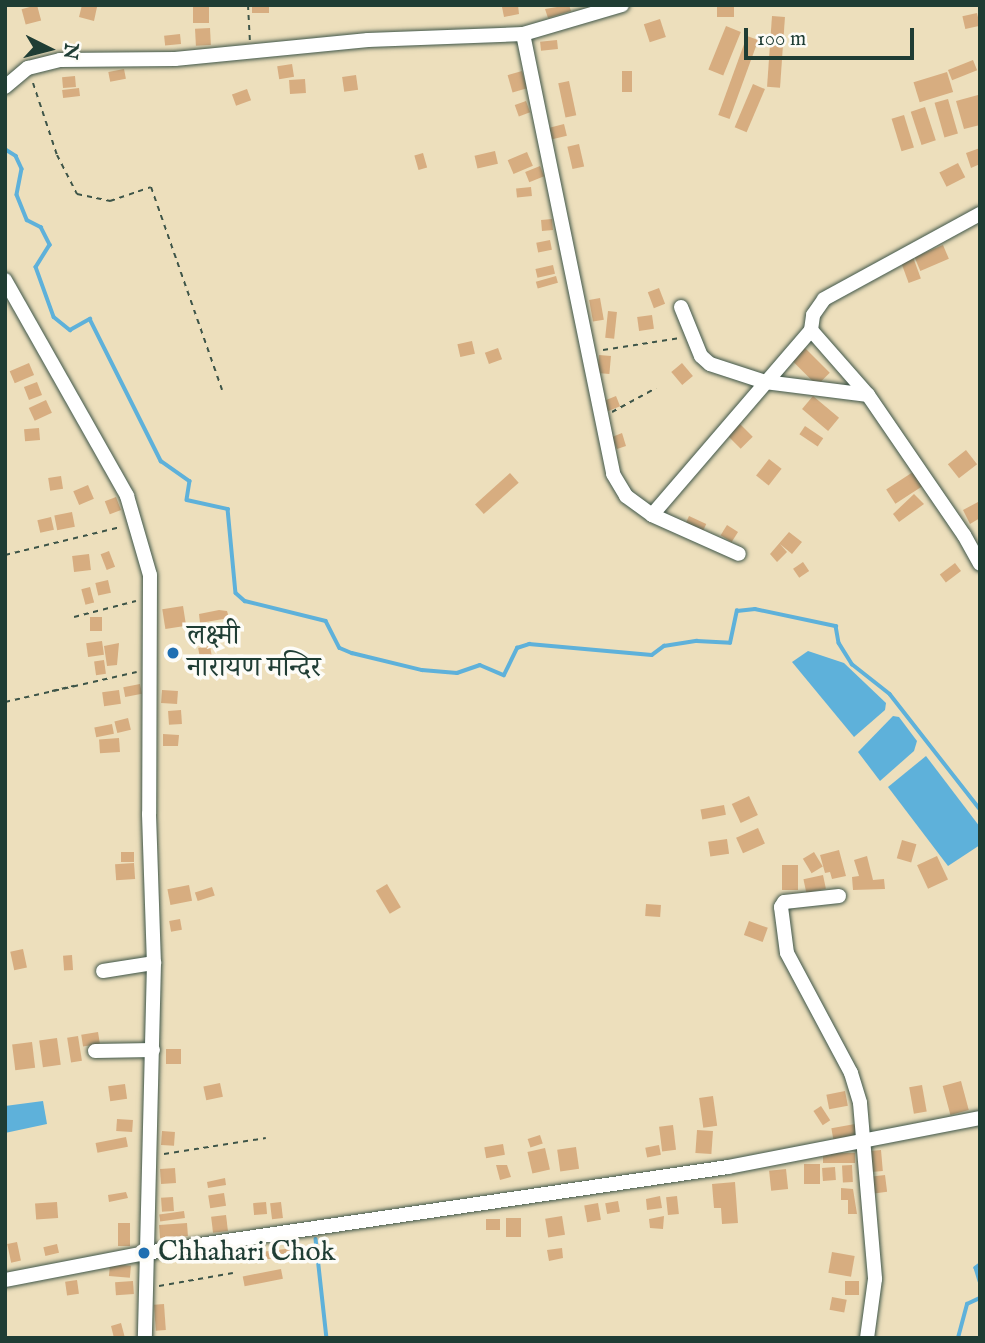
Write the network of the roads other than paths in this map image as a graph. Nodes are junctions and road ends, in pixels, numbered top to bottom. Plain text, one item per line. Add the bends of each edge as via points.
1 (622, 5) edge
2 (523, 34) junction
3 (5, 87) edge
4 (980, 214) edge
5 (5, 280) edge
6 (681, 307) dead end
7 (811, 330) junction
8 (765, 382) junction
9 (868, 395) junction
10 (652, 515) junction
11 (739, 554) dead end
12 (980, 565) edge
13 (839, 896) dead end
14 (154, 963) junction
15 (103, 971) dead end
16 (153, 1050) junction
17 (95, 1051) dead end
18 (980, 1118) edge
19 (866, 1141) junction
20 (145, 1253) junction
21 (5, 1280) edge
22 (145, 1338) edge
23 (867, 1338) edge

1 - 2 street
2 - 3 street via 368,40 251,55 60,60 28,68
2 - 10 street via 613,474 626,496
4 - 7 street via 824,299 813,315
5 - 14 street via 127,496 150,575
6 - 8 street via 693,341 710,363
7 - 8 street
7 - 9 street
8 - 9 street
8 - 10 street
9 - 12 street via 964,534
10 - 11 street
13 - 19 street via 784,902 781,907 787,953 854,1079
14 - 15 street
14 - 16 street
16 - 17 street
16 - 20 street
18 - 19 street
19 - 20 street via 728,1167
19 - 23 street via 875,1279
20 - 21 street
20 - 22 street

